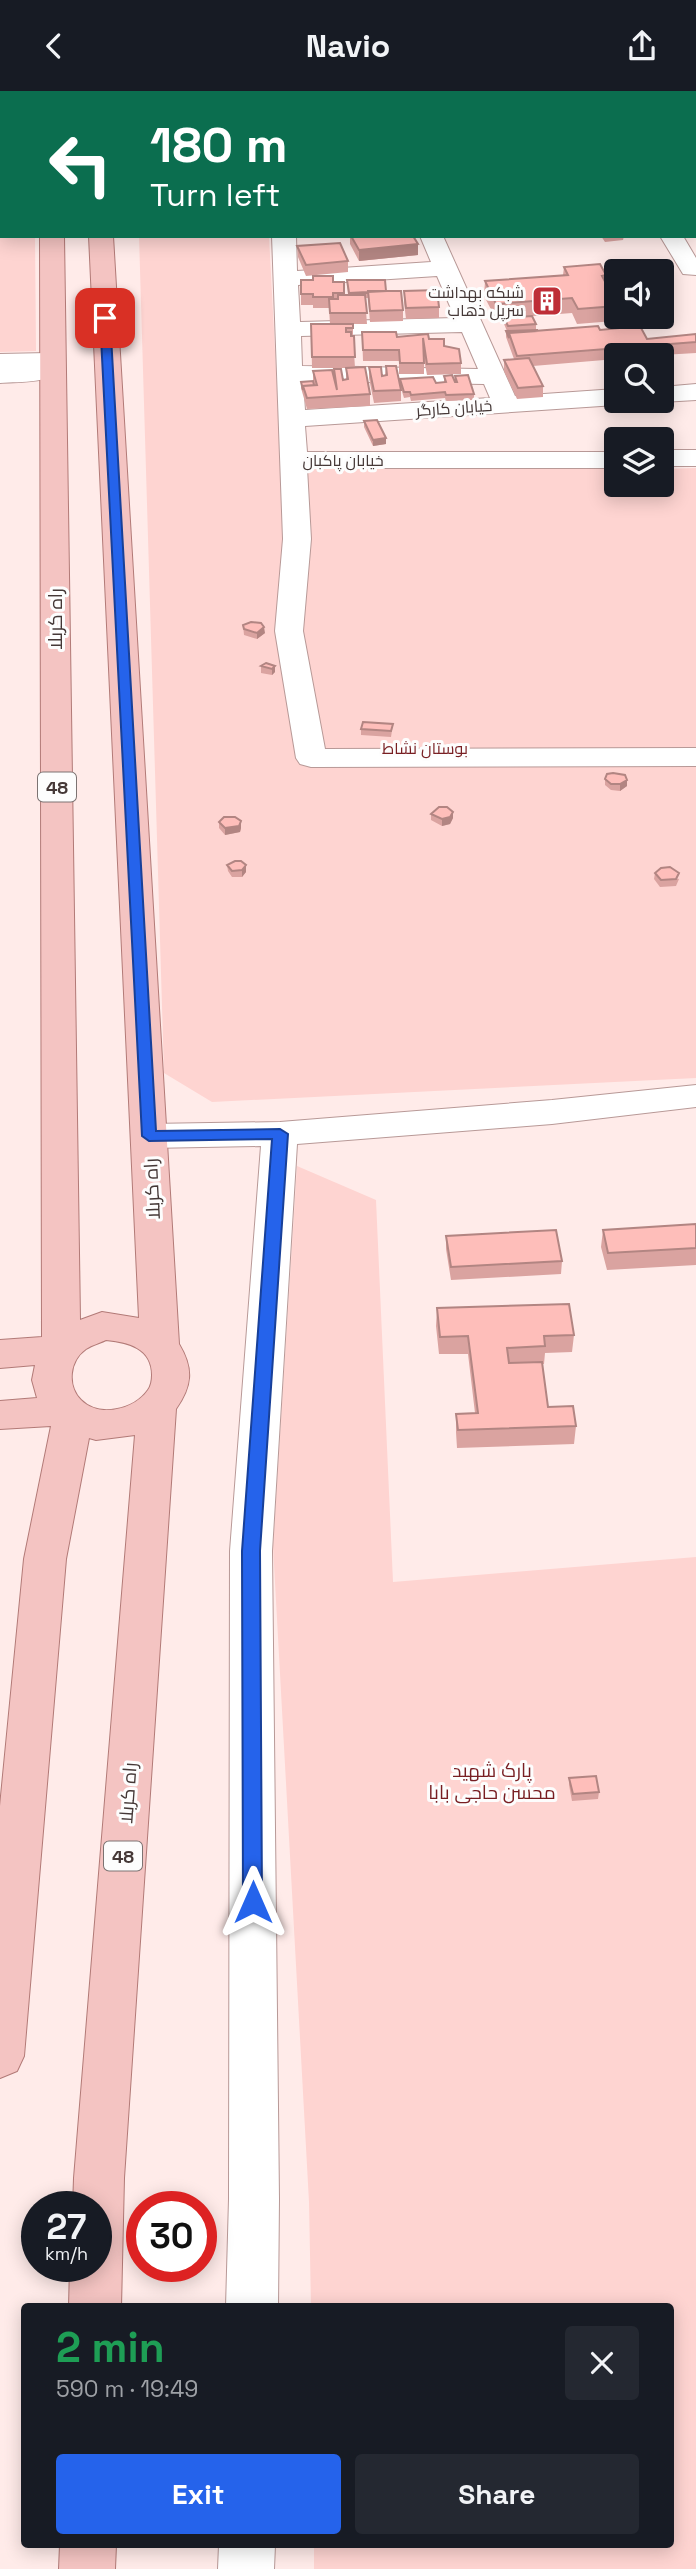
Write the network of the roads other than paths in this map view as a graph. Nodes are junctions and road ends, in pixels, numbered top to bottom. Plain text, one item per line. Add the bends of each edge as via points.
1 (52, 238) edge
2 (101, 238) edge
3 (284, 238) edge
4 (432, 238) edge
5 (672, 238) edge
6 (446, 268) junction
7 (696, 268) edge
8 (285, 279) junction
9 (470, 325) junction
10 (287, 329) junction
11 (0, 361) edge
12 (53, 365) junction
13 (289, 373) junction
14 (0, 375) edge
15 (494, 377) junction
16 (696, 391) edge
17 (674, 393) edge
18 (604, 398) edge
19 (506, 404) junction
20 (291, 419) junction
21 (696, 458) edge
22 (674, 459) edge
23 (294, 460) junction
24 (604, 460) edge
25 (696, 757) edge
26 (696, 1096) edge
27 (280, 1134) junction
28 (149, 1136) junction
29 (54, 1344) junction
30 (160, 1344) junction
31 (0, 1353) edge
32 (157, 1405) junction
33 (0, 1415) edge
34 (62, 1416) junction
35 (0, 2056) edge
36 (95, 2303) edge
37 (252, 2303) edge
38 (88, 2548) edge
39 (247, 2548) edge
40 (87, 2569) edge
41 (246, 2569) edge

1 - 12 main road, راه کربلا / 48
2 - 28 main road, راه کربلا / 48
3 - 8 street, خیابان پاکبان
4 - 6 street
5 - 7 street via 691,269
6 - 8 street
6 - 9 street
8 - 10 street, خیابان پاکبان
9 - 10 street
9 - 15 street
10 - 13 street, خیابان پاکبان
11 - 12 street via 48,360
12 - 14 street via 40,373
12 - 29 main road, راه کربلا / 48
13 - 15 street
13 - 20 street, خیابان پاکبان
15 - 19 street
16 - 17 street
18 - 19 street, خیابان کارگر
19 - 20 street, خیابان کارگر
20 - 23 street, خیابان پاکبان
21 - 22 street
23 - 24 street, خیابان پاکبان
23 - 25 street via 297,539 289,631 311,758
26 - 27 street
27 - 28 street
27 - 37 street via 251,1551
28 - 30 main road, راه کربلا / 48
29 - 30 main road via 80,1330 102,1326 144,1334
29 - 31 main road
29 - 34 main road, 48 via 37,1366 35,1383 41,1398
30 - 32 main road, 48 via 173,1375
32 - 34 main road via 117,1424 94,1425
32 - 36 main road, راه کربلا / 48 via 99,2178
33 - 34 main road
34 - 35 main road
38 - 40 main road
39 - 41 street

